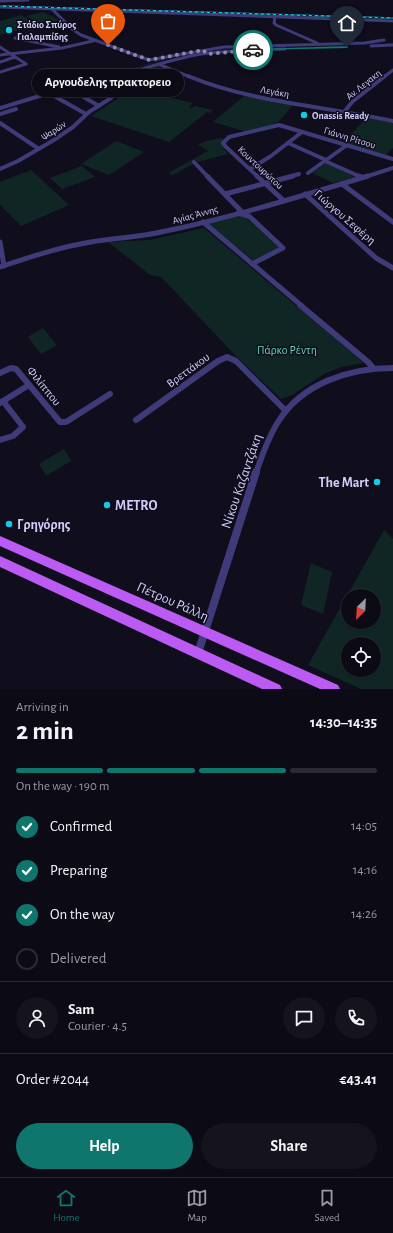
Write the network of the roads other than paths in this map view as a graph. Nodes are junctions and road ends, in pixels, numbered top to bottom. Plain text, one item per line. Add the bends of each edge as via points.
1 (28, 0) edge
2 (0, 1) edge
3 (18, 1) edge
4 (0, 7) edge
5 (52, 9) junction
6 (275, 17) junction
7 (393, 21) edge
8 (15, 38) dead end
9 (384, 40) dead end
10 (93, 41) junction
11 (319, 44) junction
12 (393, 46) edge
13 (0, 47) edge
14 (62, 48) junction
15 (205, 51) junction
16 (9, 54) junction
17 (0, 55) edge
18 (16, 57) junction
19 (0, 62) edge
20 (158, 64) junction
21 (393, 70) edge
22 (0, 72) edge
23 (82, 83) dead end
24 (75, 92) dead end
25 (54, 96) dead end
26 (99, 106) junction
27 (0, 108) edge
28 (16, 109) dead end
29 (345, 111) junction
30 (0, 114) edge
31 (86, 114) junction
32 (393, 121) edge
33 (0, 123) edge
34 (302, 132) junction
35 (288, 142) junction
36 (347, 145) junction
37 (227, 148) joint
38 (39, 149) junction
39 (393, 159) edge
40 (326, 161) junction
41 (194, 162) dead end
42 (393, 168) edge
43 (0, 169) edge
44 (250, 169) junction
45 (308, 173) dead end
46 (299, 174) dead end
47 (362, 177) junction
48 (265, 184) junction
49 (342, 184) junction
50 (225, 194) junction
51 (305, 194) junction
52 (283, 200) junction
53 (239, 212) junction
54 (393, 215) edge
55 (388, 218) junction
56 (203, 222) junction
57 (393, 222) edge
58 (0, 242) edge
59 (252, 264) junction
60 (2, 266) edge
61 (393, 268) edge
62 (373, 368) junction
63 (393, 368) edge
64 (0, 373) edge
65 (29, 385) junction
66 (110, 394) dead end
67 (1, 402) edge
68 (286, 411) junction
69 (136, 420) dead end
70 (0, 440) edge
71 (0, 541) edge
72 (0, 561) edge
73 (205, 632) junction
74 (198, 653) junction
75 (276, 689) edge
76 (334, 689) edge

1 - 3 street
2 - 3 street
3 - 4 street
4 - 5 street
5 - 6 street
5 - 10 street via 74,31
6 - 7 street
6 - 11 street via 276,25
8 - 14 street
9 - 11 street
10 - 14 street
10 - 15 street via 149,60
11 - 15 street via 233,46
12 - 15 street
13 - 16 street
14 - 16 street
15 - 20 street
16 - 17 street
16 - 18 street
18 - 19 street
18 - 22 street via 26,64
20 - 26 street, Ψαρών via 89,85 111,98
20 - 29 street, Λεγάκη via 233,92
21 - 29 street, Αν. Λεγακη via 352,102
23 - 27 street
24 - 26 street
25 - 31 street
26 - 31 street, Ψαρών
28 - 30 street
29 - 32 street, Λεγάκη
31 - 38 street, Ψαρών via 66,132
33 - 38 street
34 - 35 street
34 - 36 street, Γιάννη Ρίτσου
34 - 37 street, Γιάννη Ρίτσου via 276,125 228,138 223,143
35 - 40 street
35 - 44 street
36 - 39 street, Γιάννη Ρίτσου
36 - 40 street
37 - 44 street, Κουντουρώτου
38 - 43 street, Ψαρών
40 - 45 street
40 - 47 street
41 - 50 street
42 - 47 street, Αγίας Άννης
44 - 48 street, Κουντουρώτου
46 - 48 street
47 - 49 street, Αγίας Άννης
48 - 50 street
48 - 52 street, Κουντουρώτου
49 - 51 street, Αγίας Άννης
49 - 55 street
50 - 53 street
51 - 52 street, Αγίας Άννης
51 - 61 street, Γιώργου Σεφέρη via 376,258
52 - 53 street, Αγίας Άννης
53 - 56 street, Αγίας Άννης
53 - 59 street via 249,216 283,248
54 - 55 street
55 - 57 street
56 - 59 street
56 - 60 street, Αγίας Άννης via 158,233 66,247
58 - 60 street
59 - 62 street
62 - 63 street, Νίκου Καζαντζάκη
62 - 68 street, Νίκου Καζαντζάκη via 324,382
64 - 65 street, Φιλίππου via 11,368 16,369
65 - 66 street, Φιλίππου via 56,419 63,422
65 - 67 street
67 - 70 street via 23,426 7,439
68 - 69 street, Βρεττάκου via 236,361 227,358 218,361
68 - 73 street, Νίκου Καζαντζάκη via 266,445
71 - 73 main road, Πέτρου Ράλλη
72 - 74 main road
73 - 74 street, Νίκου Καζαντζάκη
73 - 76 main road, Πέτρου Ράλλη
74 - 75 main road

